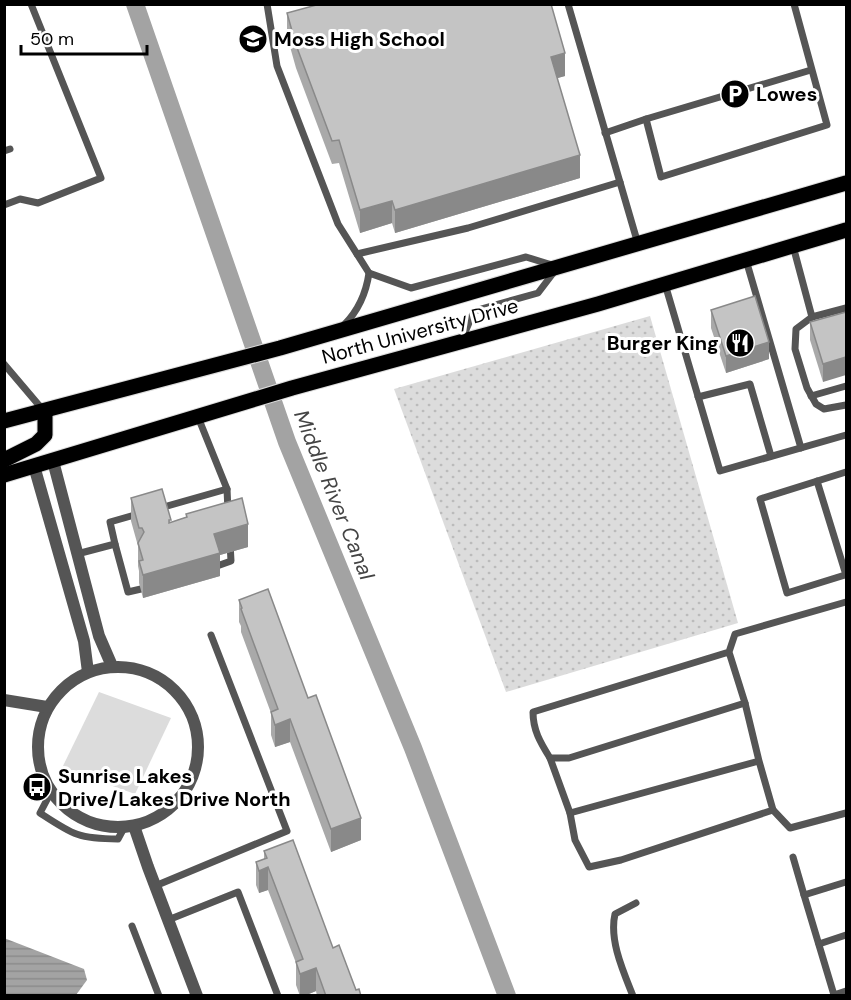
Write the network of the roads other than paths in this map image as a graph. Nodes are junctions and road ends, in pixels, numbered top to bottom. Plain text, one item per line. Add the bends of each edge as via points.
1 (32, 4) edge
2 (267, 4) edge
3 (568, 4) edge
4 (794, 4) edge
5 (811, 70) junction
6 (646, 119) junction
7 (605, 133) junction
8 (620, 182) junction
9 (846, 183) edge
10 (4, 205) edge
11 (846, 230) edge
12 (638, 244) junction
13 (793, 246) junction
14 (357, 254) junction
15 (746, 260) junction
16 (557, 267) junction
17 (369, 273) junction
18 (665, 284) junction
19 (846, 308) edge
20 (812, 317) junction
21 (337, 331) junction
22 (460, 341) junction
23 (4, 364) edge
24 (846, 386) edge
25 (812, 396) junction
26 (698, 398) junction
27 (846, 405) edge
28 (45, 412) junction
29 (198, 417) junction
30 (4, 421) edge
31 (846, 435) edge
32 (801, 448) junction
33 (771, 456) junction
34 (4, 460) edge
35 (53, 461) junction
36 (34, 466) junction
37 (846, 472) edge
38 (4, 475) edge
39 (817, 481) junction
40 (227, 489) junction
41 (156, 508) edge
42 (145, 512) edge
43 (229, 524) edge
44 (230, 534) edge
45 (115, 544) junction
46 (76, 555) junction
47 (217, 566) edge
48 (846, 575) edge
49 (141, 588) edge
50 (846, 602) edge
51 (211, 635) dead end
52 (729, 652) junction
53 (112, 666) junction
54 (88, 672) junction
55 (4, 700) edge
56 (745, 703) junction
57 (48, 707) junction
58 (550, 758) junction
59 (759, 762) junction
60 (51, 792) junction
61 (773, 810) junction
62 (570, 813) junction
63 (846, 813) edge
64 (130, 826) junction
65 (794, 857) dead end
66 (846, 882) edge
67 (155, 886) junction
68 (804, 895) junction
69 (636, 903) dead end
70 (168, 920) junction
71 (132, 926) dead end
72 (846, 935) edge
73 (819, 944) junction
74 (846, 991) edge
75 (834, 995) edge
76 (159, 996) edge
77 (197, 996) edge
78 (278, 996) edge
79 (633, 996) edge

1 - 10 lane via 101,178 38,203 20,199
2 - 14 lane via 277,66 338,224
3 - 7 lane
4 - 5 lane
5 - 6 lane
5 - 6 lane via 827,125 662,177
6 - 7 lane
7 - 8 lane
8 - 12 lane
8 - 14 lane via 468,228
9 - 12 main road, North University Drive
11 - 13 main road, North University Drive
12 - 16 main road, North University Drive
13 - 15 main road, North University Drive
13 - 20 lane
14 - 17 lane
15 - 18 main road, North University Drive
15 - 32 lane
16 - 17 lane via 526,257 411,288
16 - 21 main road, North University Drive
16 - 22 lane via 538,293 474,311
17 - 21 lane via 366,294
18 - 22 main road, North University Drive
18 - 26 lane
19 - 20 lane
20 - 25 lane via 796,329 795,349
21 - 28 main road, North University Drive
22 - 29 main road, North University Drive
23 - 28 lane
24 - 25 lane
25 - 27 lane via 824,409
26 - 33 lane via 750,384
26 - 33 lane via 720,471
28 - 30 main road, North University Drive
28 - 34 main road via 45,435
29 - 35 main road, North University Drive
29 - 40 lane
31 - 32 lane
32 - 33 lane
35 - 36 main road, North University Drive
35 - 46 street
36 - 38 main road, North University Drive
36 - 54 street via 84,641
37 - 39 lane
39 - 48 lane
39 - 48 lane via 760,499 787,593
40 - 41 lane
40 - 43 lane
42 - 45 lane via 110,522
44 - 47 lane via 231,561
45 - 46 lane
45 - 49 lane via 128,592
46 - 53 street via 99,636
50 - 52 lane via 735,634
51 - 67 lane via 286,831
52 - 56 lane
52 - 58 lane via 533,712 538,741
53 - 54 street
53 - 64 street via 132,667 168,684 182,699 197,736 198,756 183,793 162,814
54 - 57 street via 58,692
55 - 57 street
56 - 58 lane via 569,758
56 - 59 lane
57 - 60 street via 37,750 41,772
58 - 62 lane
59 - 61 lane
59 - 62 lane
60 - 64 street via 67,809 87,821 111,827
60 - 64 lane via 40,813 69,832 89,839 118,840
61 - 62 lane via 589,867 575,840
61 - 63 lane via 790,828
64 - 67 street
65 - 68 lane
66 - 68 lane
67 - 70 street
68 - 73 lane
69 - 79 lane via 615,914 612,926 621,967
70 - 77 street
70 - 78 lane via 238,892
71 - 76 lane
72 - 73 lane
73 - 75 lane
74 - 75 lane

